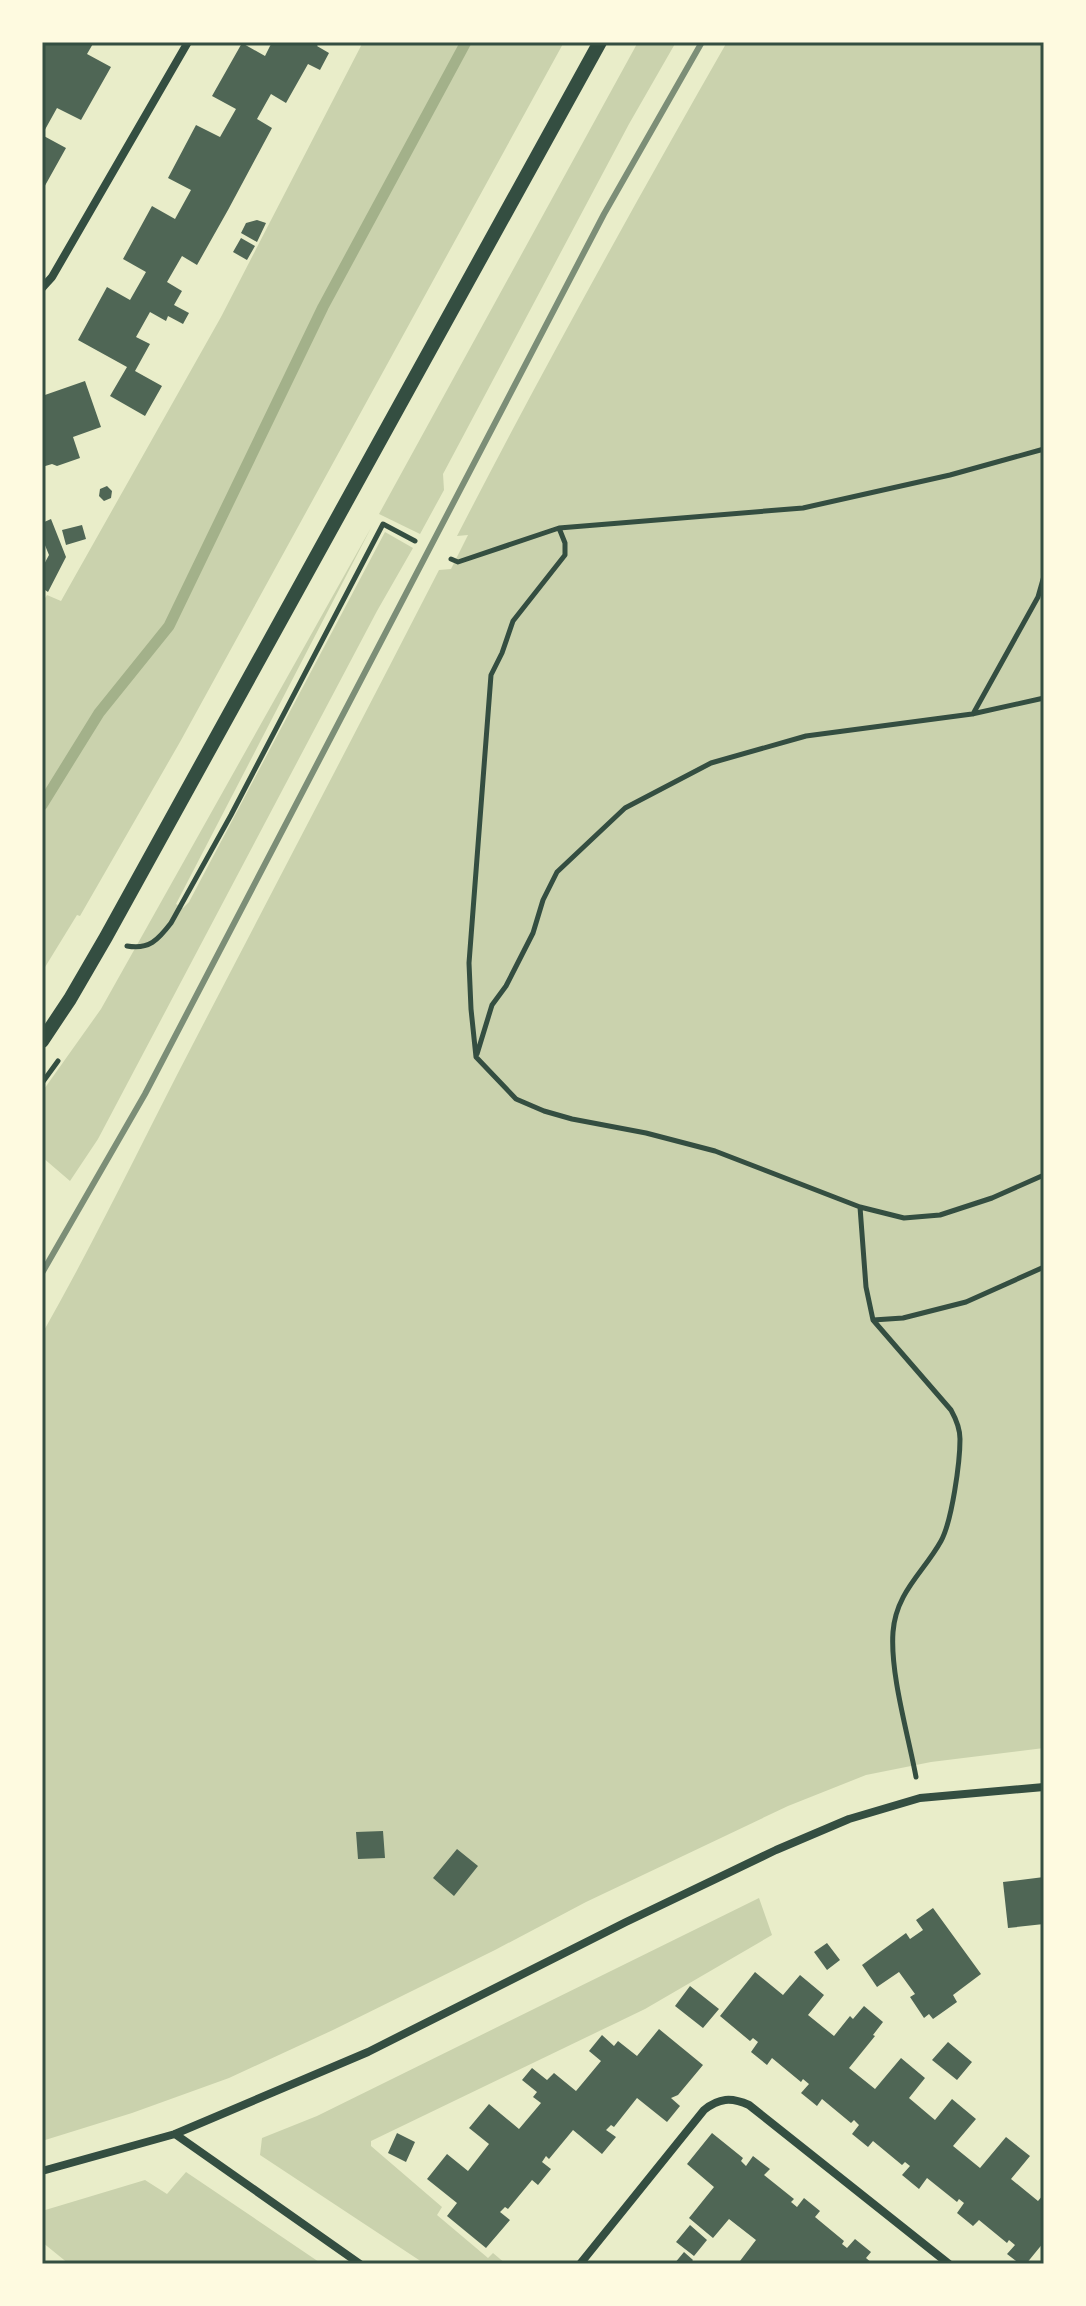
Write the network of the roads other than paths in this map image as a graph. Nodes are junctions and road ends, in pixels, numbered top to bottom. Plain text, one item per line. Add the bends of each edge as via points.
1 (188, 42) edge
2 (600, 42) edge
3 (42, 288) edge
4 (42, 1041) edge
5 (1044, 1787) edge
6 (175, 2134) junction
7 (42, 2171) edge
8 (360, 2264) edge
9 (580, 2264) edge
10 (949, 2264) edge

1 - 3 street
2 - 4 street via 106,937
5 - 6 street via 920,1798 849,1819 368,2052
6 - 7 street
6 - 8 street
9 - 10 street via 704,2110 725,2099 749,2105

